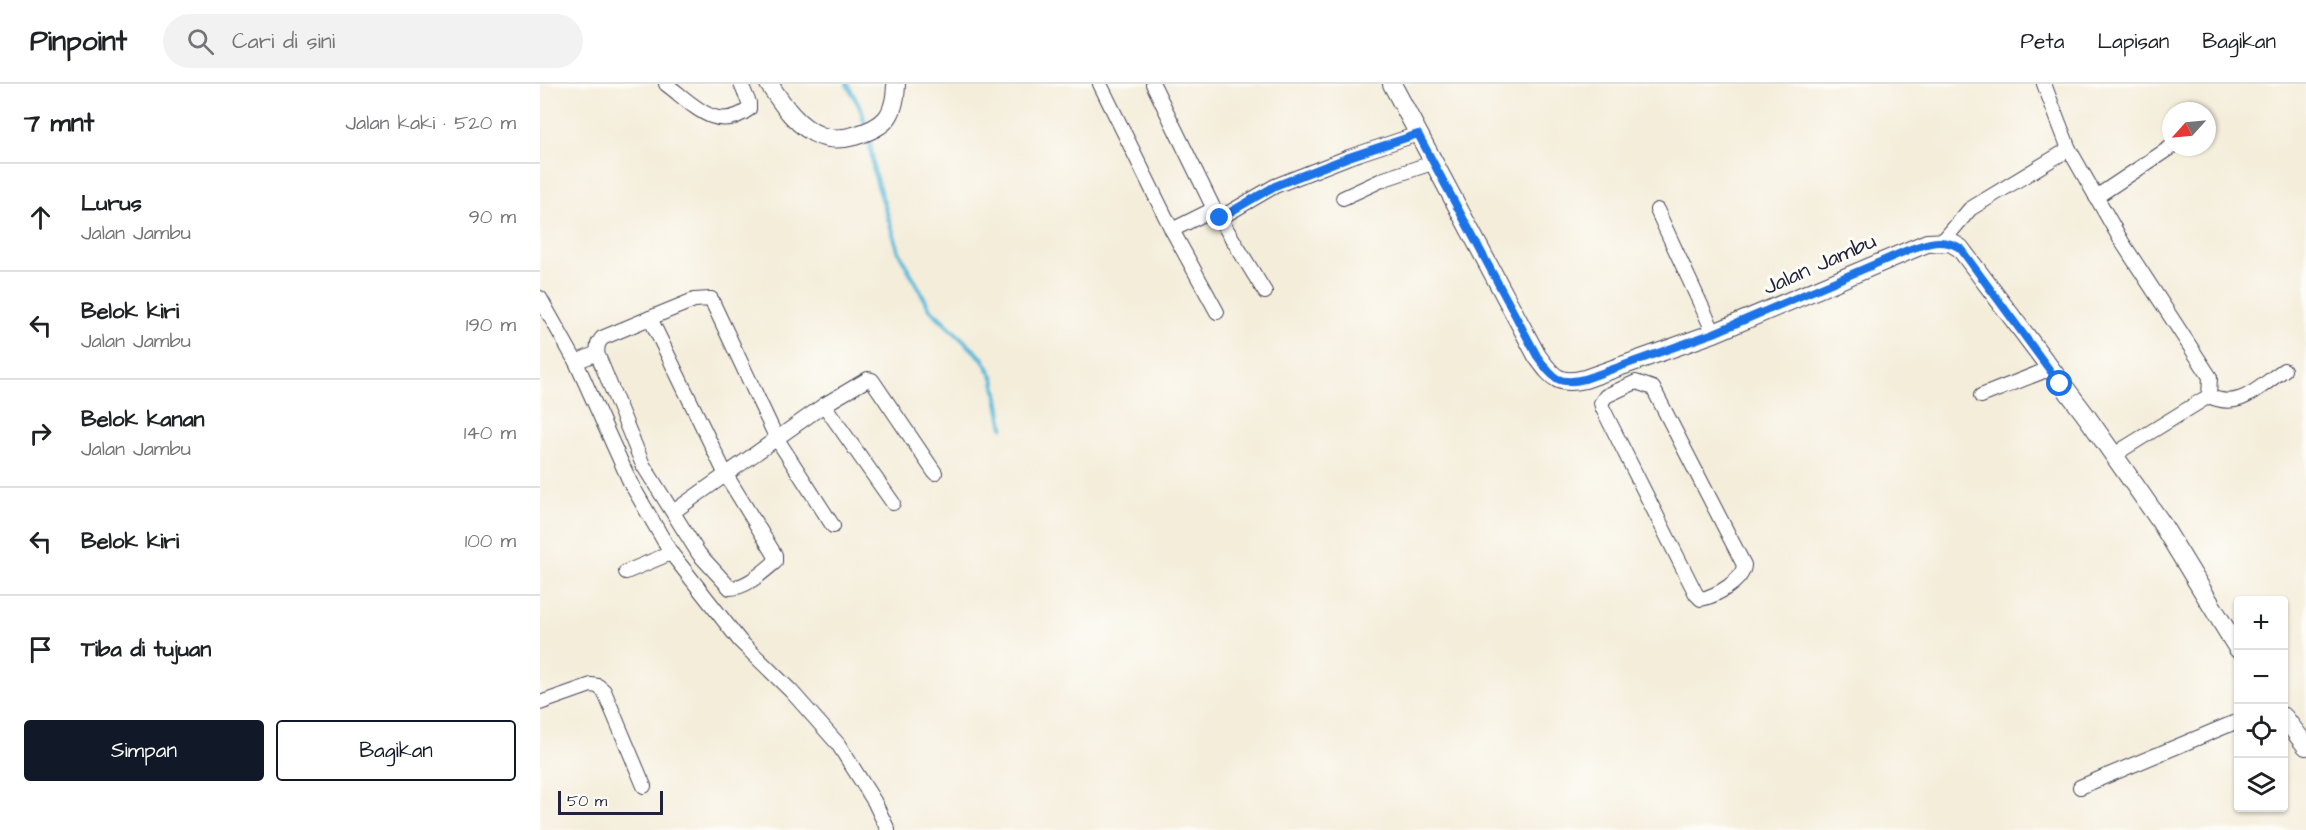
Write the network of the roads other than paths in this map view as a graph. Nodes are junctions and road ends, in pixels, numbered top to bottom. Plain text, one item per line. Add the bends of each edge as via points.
1 (666, 84) edge
2 (741, 84) edge
3 (769, 84) edge
4 (896, 84) edge
5 (1100, 84) edge
6 (1153, 84) edge
7 (1392, 84) edge
8 (2043, 84) edge
9 (1418, 134) junction
10 (2069, 149) junction
11 (2162, 153) edge
12 (1432, 163) junction
13 (2096, 196) junction
14 (1343, 198) dead end
15 (1657, 210) dead end
16 (1217, 214) junction
17 (1172, 230) junction
18 (1943, 241) junction
19 (1265, 292) dead end
20 (540, 298) edge
21 (1217, 312) dead end
22 (650, 318) junction
23 (1714, 333) junction
24 (597, 353) junction
25 (576, 362) junction
26 (1628, 364) junction
27 (2049, 369) junction
28 (2284, 370) dead end
29 (1636, 382) junction
30 (1981, 396) dead end
31 (2209, 396) junction
32 (824, 405) junction
33 (777, 439) junction
34 (2115, 458) junction
35 (935, 473) dead end
36 (726, 475) junction
37 (893, 503) dead end
38 (673, 512) junction
39 (833, 526) dead end
40 (670, 553) junction
41 (626, 572) dead end
42 (2234, 642) edge
43 (540, 703) edge
44 (2234, 723) edge
45 (2288, 723) edge
46 (2306, 746) edge
47 (644, 786) dead end
48 (2080, 787) dead end
49 (888, 830) edge

1 - 2 street via 711,117 723,121 749,109
3 - 4 street via 792,117 821,136 836,139 868,132 891,114
5 - 17 street
6 - 16 street
7 - 9 street, Jalan Jambu
8 - 10 street
9 - 12 street, Jalan Jambu
9 - 16 street via 1285,182
10 - 13 street
10 - 18 street via 1970,209
11 - 13 street
12 - 14 street
12 - 26 street, Jalan Jambu via 1548,372 1567,383
13 - 31 street via 2210,377
15 - 23 street
16 - 17 street
16 - 19 street
17 - 21 street
18 - 23 street, Jalan Jambu via 1908,250
18 - 27 street via 1960,248
20 - 25 street
22 - 24 street via 602,338
22 - 33 street via 694,300 711,299
22 - 36 street
23 - 26 street, Jalan Jambu
24 - 25 street
24 - 38 street via 644,465
25 - 40 street via 630,482
26 - 29 street
27 - 30 street
27 - 34 street
28 - 31 street via 2238,401 2223,402
29 - 29 street via 1653,388 1744,565 1739,578 1707,597 1696,594 1602,410 1601,402 1606,396
31 - 34 street via 2123,449
32 - 33 street
32 - 35 street via 870,379
32 - 37 street
33 - 36 street
33 - 39 street
34 - 42 street via 2166,531
36 - 38 street
36 - 38 street via 775,555 775,562 767,569 738,588 730,588 699,554
40 - 41 street
40 - 49 street via 740,641 838,744
43 - 47 street via 598,686 604,691
44 - 48 street
45 - 46 street

